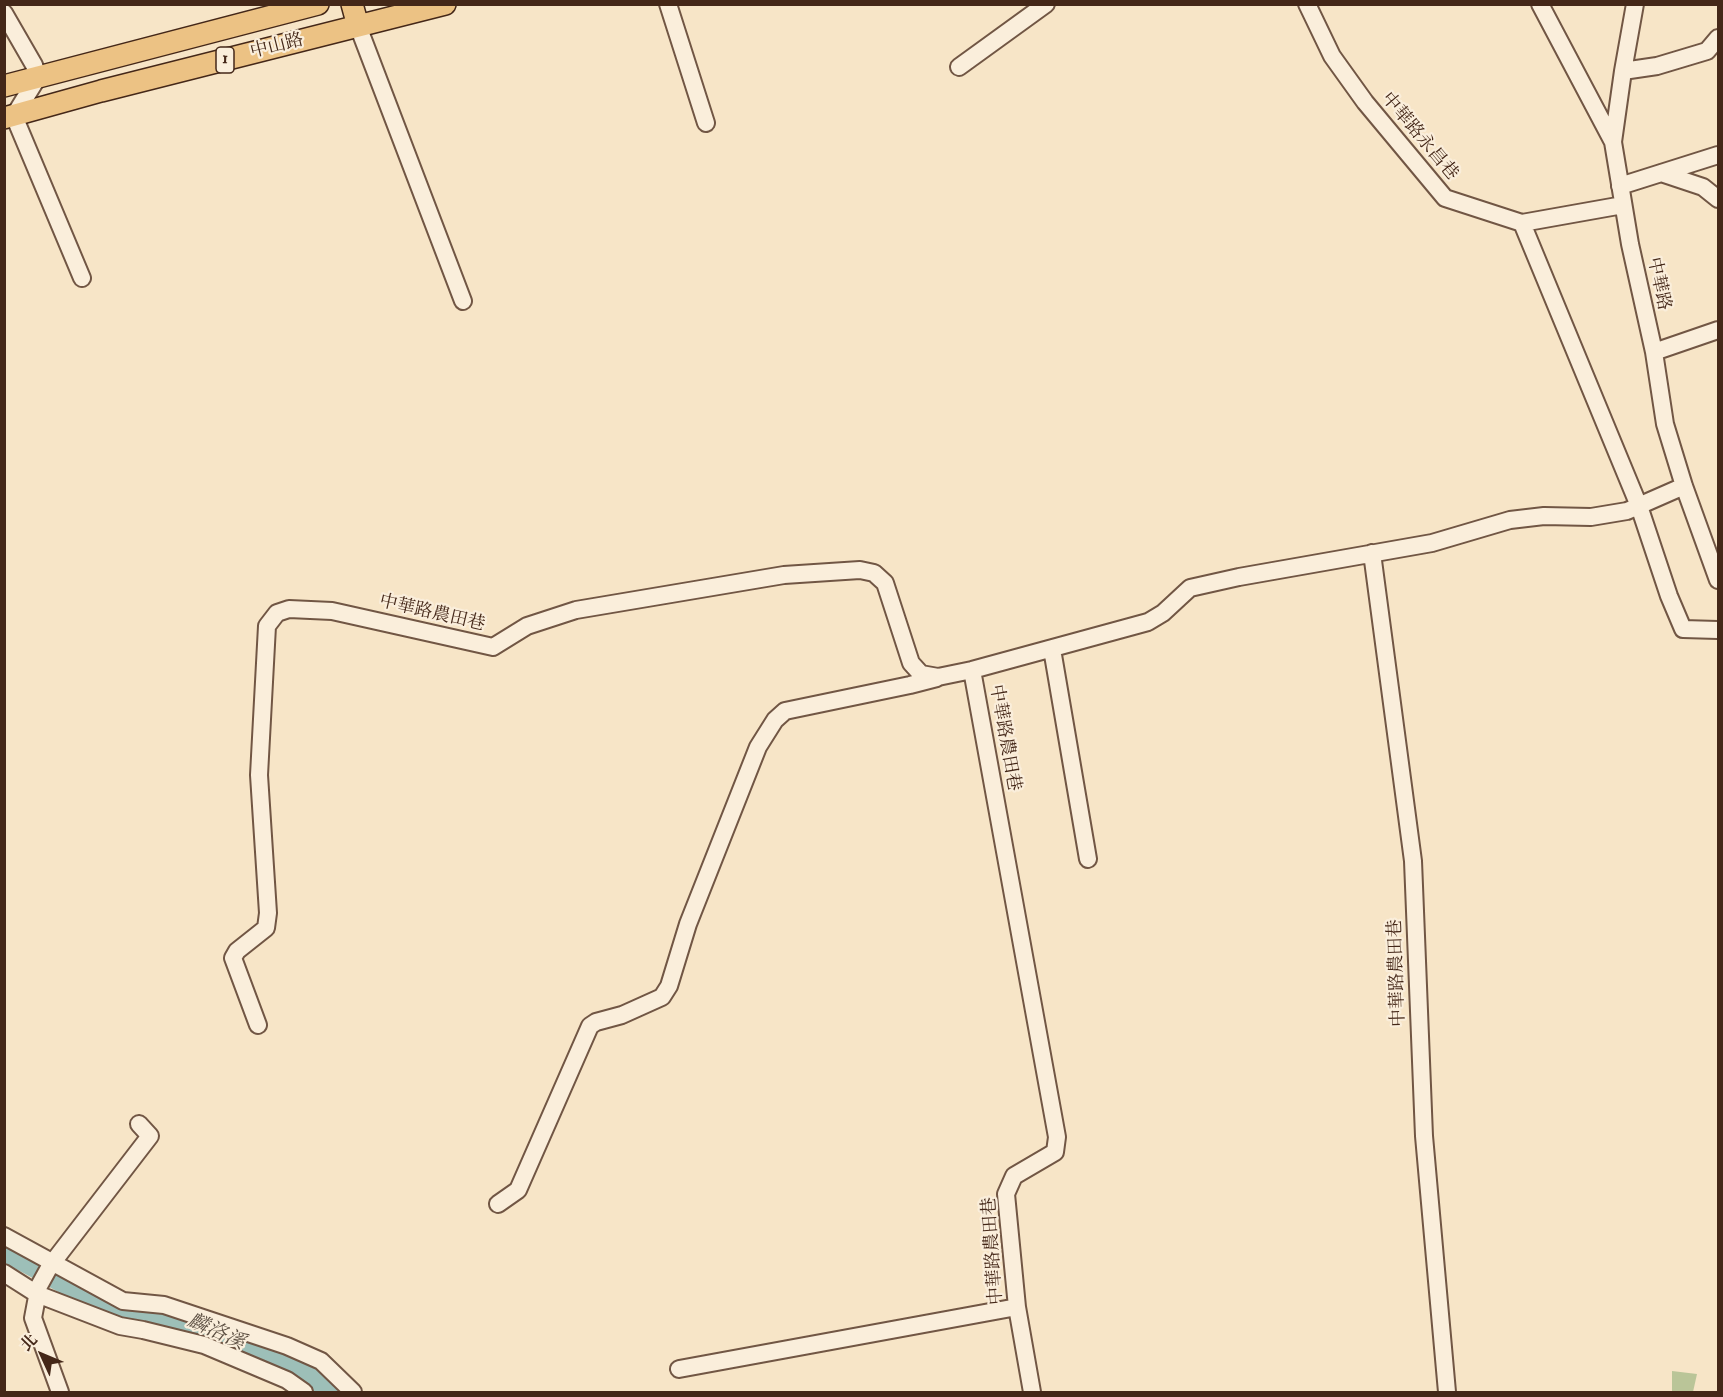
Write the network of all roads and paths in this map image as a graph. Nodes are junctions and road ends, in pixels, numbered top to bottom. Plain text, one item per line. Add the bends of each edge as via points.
1 (318, 4) edge
2 (352, 4) edge
3 (446, 4) edge
4 (668, 4) edge
5 (1046, 4) edge
6 (1307, 4) edge
7 (1540, 4) edge
8 (1635, 4) edge
9 (4, 14) edge
10 (358, 26) junction
11 (1719, 39) edge
12 (959, 67) dead end
13 (1623, 71) junction
14 (38, 77) junction
15 (4, 86) edge
16 (9, 117) edge
17 (706, 123) dead end
18 (1613, 142) junction
19 (1719, 155) edge
20 (1661, 172) junction
21 (1620, 186) junction
22 (1719, 199) edge
23 (1623, 205) junction
24 (1522, 222) junction
25 (82, 278) dead end
26 (463, 301) dead end
27 (1719, 330) edge
28 (1654, 352) junction
29 (1684, 486) junction
30 (1639, 506) junction
31 (1712, 546) edge
32 (1372, 553) junction
33 (1719, 580) edge
34 (1719, 630) edge
35 (1052, 649) junction
36 (972, 670) junction
37 (938, 677) junction
38 (1088, 859) dead end
39 (258, 1025) dead end
40 (138, 1124) dead end
41 (498, 1204) dead end
42 (4, 1236) edge
43 (51, 1264) junction
44 (4, 1273) edge
45 (38, 1290) junction
46 (1017, 1307) junction
47 (679, 1369) dead end
48 (60, 1392) edge
49 (304, 1392) edge
50 (353, 1392) edge
51 (1032, 1392) edge
52 (1447, 1392) edge

1 - 14 main road, 中山路 / 1
2 - 10 main road
3 - 10 main road, 中山路 / 1
4 - 17 street
5 - 12 street
6 - 24 street, 中華路永昌巷 via 1332,56 1445,198
7 - 18 street, 中華路
8 - 13 street
9 - 14 street
10 - 16 main road, 中山路 / 1
10 - 26 street
11 - 13 street via 1707,51 1657,66
13 - 18 street
14 - 15 main road, 中山路 / 1
14 - 16 street
16 - 25 street
18 - 21 street, 中華路
19 - 20 street
20 - 21 street
20 - 22 street via 1703,187
21 - 23 street, 中華路
23 - 24 street, 中華路永昌巷
23 - 28 street, 中華路
24 - 30 street
27 - 28 street
28 - 29 street, 中華路 via 1665,423
29 - 30 street, 中華路農田巷
29 - 31 street, 中華路
30 - 32 street, 中華路農田巷 via 1591,517 1510,520 1432,543
30 - 34 street via 1683,629
31 - 33 street, 中華路
32 - 35 street, 中華路農田巷 via 1190,588 1163,614 1148,622
32 - 52 street, 中華路農田巷 via 1413,861 1424,1136
35 - 36 street, 中華路農田巷
35 - 38 street
36 - 37 street, 中華路農田巷
36 - 46 street, 中華路農田巷 via 1058,1137 1054,1152 1014,1176 1006,1194
37 - 39 street, 中華路農田巷 via 921,674 911,663 885,583 874,573 860,570 784,575 576,610 527,626 493,647 332,611 289,609 277,613 267,626 260,775 268,914 266,928 233,958
37 - 41 street via 785,711 775,720 758,747 687,924 669,986 662,997 590,1026 518,1190
40 - 43 street via 150,1136
42 - 43 street
43 - 45 street
43 - 50 street via 123,1300 164,1305 287,1346 321,1361
44 - 45 street
45 - 48 street via 33,1318
45 - 49 street via 120,1326 204,1345 287,1380
46 - 47 street
46 - 51 street, 中華路農田巷

